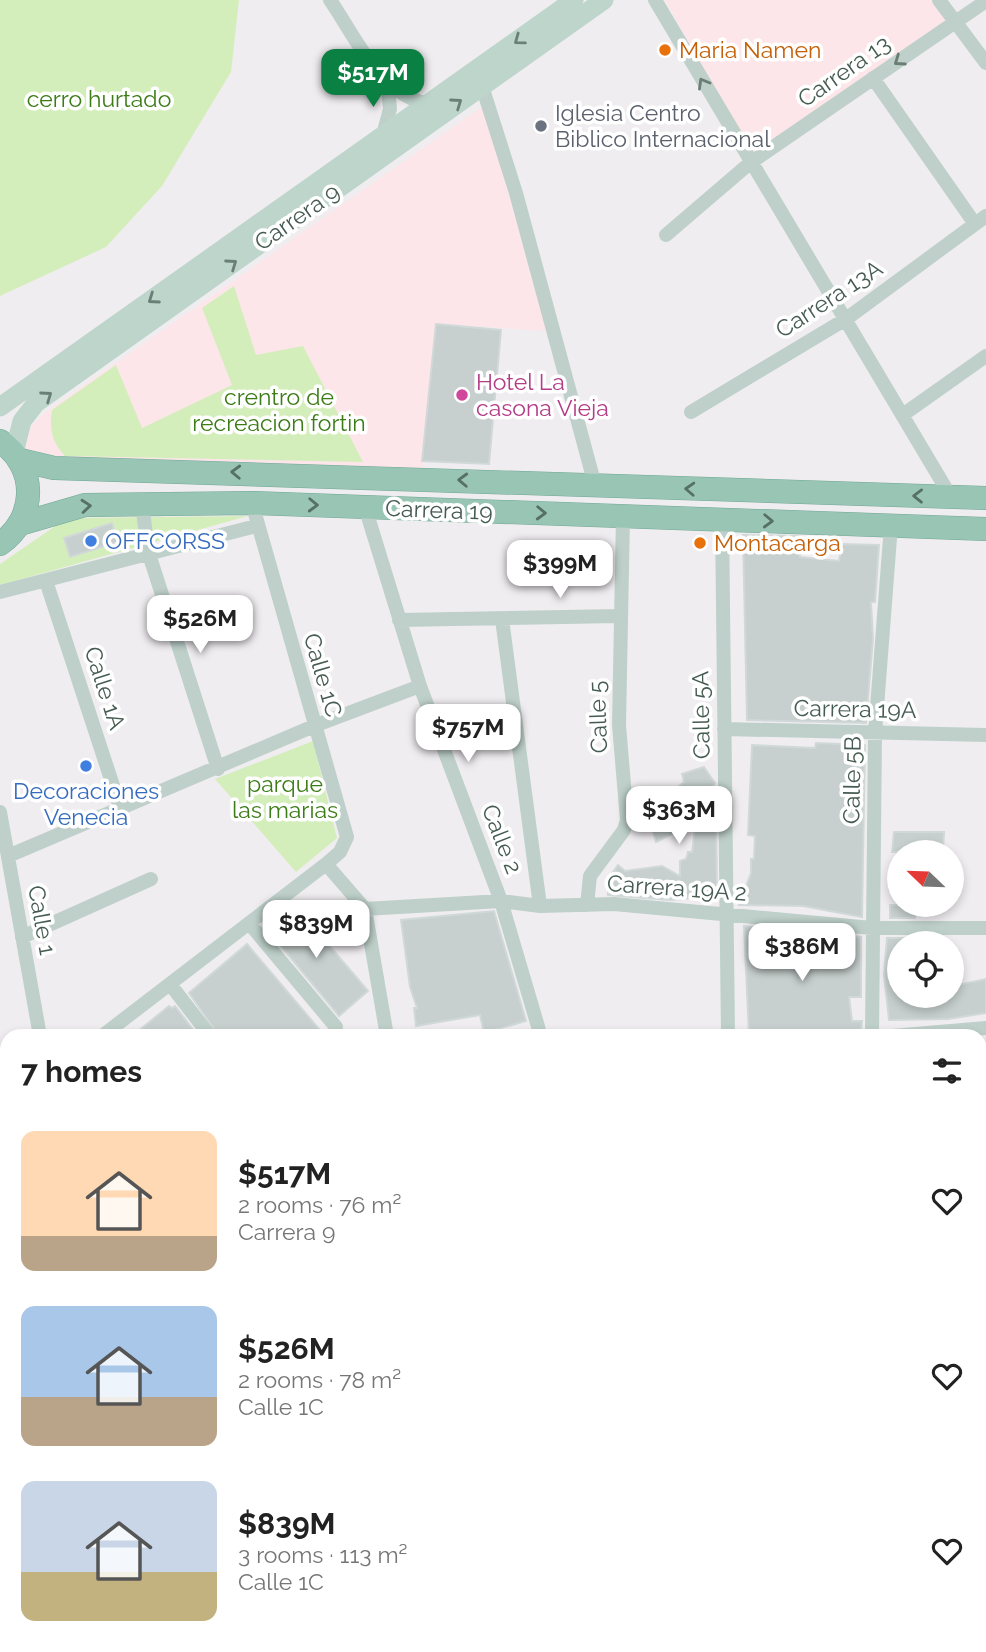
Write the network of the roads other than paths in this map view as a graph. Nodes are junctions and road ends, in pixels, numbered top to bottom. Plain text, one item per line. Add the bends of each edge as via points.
1 (330, 0) edge
2 (574, 0) edge
3 (604, 0) edge
4 (655, 0) edge
5 (939, 0) edge
6 (986, 1) edge
7 (955, 22) junction
8 (986, 63) edge
9 (873, 78) junction
10 (388, 86) junction
11 (482, 86) junction
12 (430, 104) junction
13 (383, 135) junction
14 (750, 163) junction
15 (981, 220) edge
16 (666, 235) dead end
17 (846, 319) junction
18 (986, 356) edge
19 (0, 407) edge
20 (691, 411) dead end
21 (904, 414) junction
22 (11, 451) edge
23 (595, 485) junction
24 (951, 497) junction
25 (986, 498) edge
26 (142, 503) junction
27 (365, 507) junction
28 (254, 514) junction
29 (623, 516) junction
30 (722, 520) junction
31 (20, 524) junction
32 (891, 525) junction
33 (986, 529) edge
34 (0, 544) edge
35 (148, 551) junction
36 (46, 580) junction
37 (0, 592) edge
38 (619, 616) junction
39 (399, 620) junction
40 (502, 620) junction
41 (420, 686) junction
42 (314, 726) junction
43 (724, 729) junction
44 (875, 733) junction
45 (986, 735) edge
46 (218, 769) junction
47 (121, 810) junction
48 (0, 812) edge
49 (8, 856) junction
50 (326, 864) junction
51 (151, 878) dead end
52 (501, 901) junction
53 (587, 905) junction
54 (540, 906) junction
55 (365, 909) junction
56 (726, 913) junction
57 (249, 923) junction
58 (872, 928) junction
59 (986, 928) edge
60 (22, 937) junction
61 (170, 984) junction
62 (336, 1027) dead end
63 (39, 1029) edge
64 (111, 1029) edge
65 (204, 1029) edge
66 (386, 1029) edge
67 (539, 1029) edge
68 (728, 1029) edge
69 (872, 1029) edge

1 - 10 street
2 -> 12 main road, Carrera 9
3 - 11 main road, Carrera 9
14 -> 4 street
5 - 7 street
6 - 7 street, Carrera 13
7 - 8 street
7 -> 9 street, Carrera 13
9 - 14 street, Carrera 13
9 - 15 street
10 - 12 street via 406,98
10 - 13 street via 390,109
22 -> 11 main road, Carrera 9 via 22,421 36,403
11 - 23 street via 516,192
12 - 13 main road, Carrera 9
13 -> 19 main road, Carrera 9
14 - 16 street, Carrera 13
14 - 17 street
15 - 17 street, Carrera 13A
17 - 20 street, Carrera 13A
17 - 21 street
18 - 21 street
21 - 24 street
23 -> 22 highway, Carrera 19 via 54,468
22 - 31 highway via 27,478 29,497
24 -> 23 highway, Carrera 19
24 - 25 highway, Carrera 19
26 - 28 highway, Carrera 19
31 -> 26 highway, Carrera 19 via 74,507
26 - 35 street
28 -> 27 highway, Carrera 19
27 -> 29 highway, Carrera 19
27 - 39 street, Calle 2
28 - 35 street
28 - 42 street, Calle 1C
29 - 30 highway, Carrera 19
29 - 38 street, Calle 5
30 -> 32 highway, Carrera 19
30 - 43 street, Calle 5A
31 - 34 highway
32 - 33 highway, Carrera 19
32 - 44 street, Calle 5B
35 - 36 street
35 - 46 street
36 - 37 street
36 - 47 street, Calle 1A
38 - 40 street
38 - 53 street, Calle 5 via 619,724 627,820 590,876
39 - 40 street
39 - 41 street, Calle 2
40 - 54 street
41 - 42 street
41 - 52 street, Calle 2
42 - 46 street
42 - 50 street, Calle 1C via 347,837 340,852
43 - 44 street, Carrera 19A
43 - 56 street, Calle 5A
44 - 45 street, Carrera 19A
44 - 58 street, Calle 5B
46 - 47 street
47 - 49 street
48 - 49 street, Calle 1
49 - 60 street, Calle 1
50 - 55 street
50 - 57 street
51 - 60 street
52 - 54 street, Carrera 19A 2
52 - 55 street, Carrera 19A 2
52 - 67 street, Calle 2
53 - 54 street, Carrera 19A 2
53 - 56 street, Carrera 19A 2
55 - 66 street
56 - 58 street, Carrera 19A 2
56 - 68 street, Calle 5A
57 - 61 street
57 - 62 street
58 - 59 street, Carrera 19A 2
58 - 69 street, Calle 5B
60 - 63 street, Calle 1
61 - 64 street
61 - 65 street

